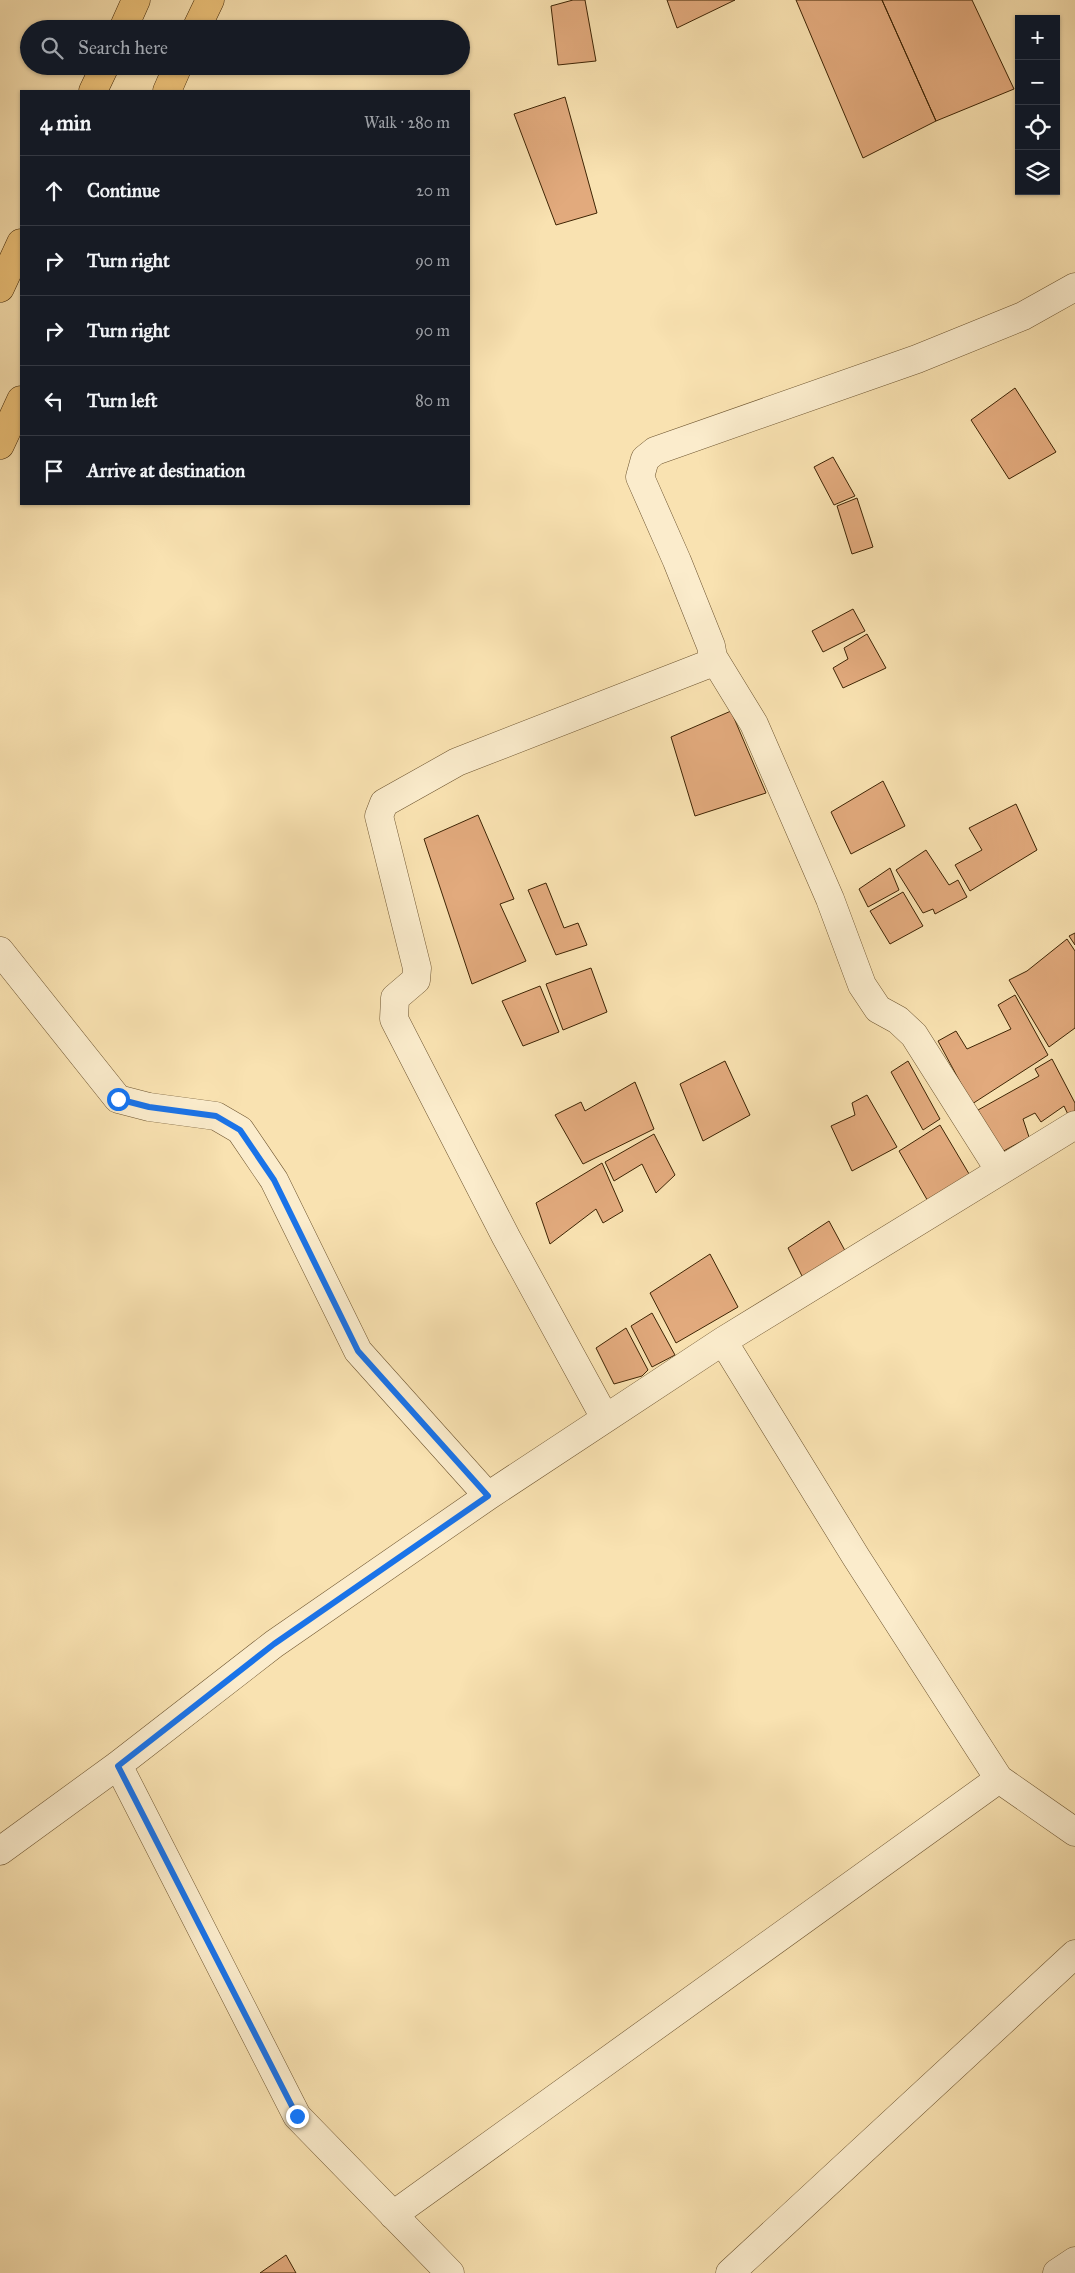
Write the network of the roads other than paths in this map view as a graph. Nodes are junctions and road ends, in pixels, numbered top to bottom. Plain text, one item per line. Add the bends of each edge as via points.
1 (136, 0) edge
2 (210, 0) edge
3 (126, 20) edge
4 (200, 20) edge
5 (101, 75) edge
6 (174, 75) edge
7 (93, 90) edge
8 (167, 90) edge
9 (20, 245) edge
10 (1075, 287) edge
11 (0, 288) edge
12 (20, 402) edge
13 (0, 445) edge
14 (713, 657) junction
15 (0, 951) edge
16 (1075, 1125) edge
17 (1000, 1171) junction
18 (723, 1341) junction
19 (605, 1418) junction
20 (488, 1496) junction
21 (118, 1766) junction
22 (999, 1779) junction
23 (1075, 1832) edge
24 (0, 1851) edge
25 (1075, 1954) edge
26 (393, 2216) junction
27 (1075, 2261) edge
28 (450, 2273) edge
29 (730, 2273) edge
30 (1057, 2273) edge

1 - 3 highway
2 - 4 highway
5 - 7 highway
6 - 8 highway
9 - 11 highway
10 - 14 street via 1023,316 926,356 663,448 645,460 640,477 678,560
12 - 13 highway
14 - 17 street via 754,724 830,899 862,985 878,1009 898,1020 914,1035
14 - 19 street via 706,665 456,762 384,803 379,816 417,968 416,980 395,998 394,1019 506,1237
15 - 20 street via 118,1099 149,1107 216,1116 240,1130 274,1180 358,1351
16 - 17 street
17 - 18 street
18 - 19 street
18 - 22 street via 856,1557
19 - 20 street
20 - 21 street via 274,1644
21 - 24 street
21 - 26 street via 297,2116
22 - 23 street
22 - 26 street
25 - 29 street
26 - 28 street
27 - 30 street

